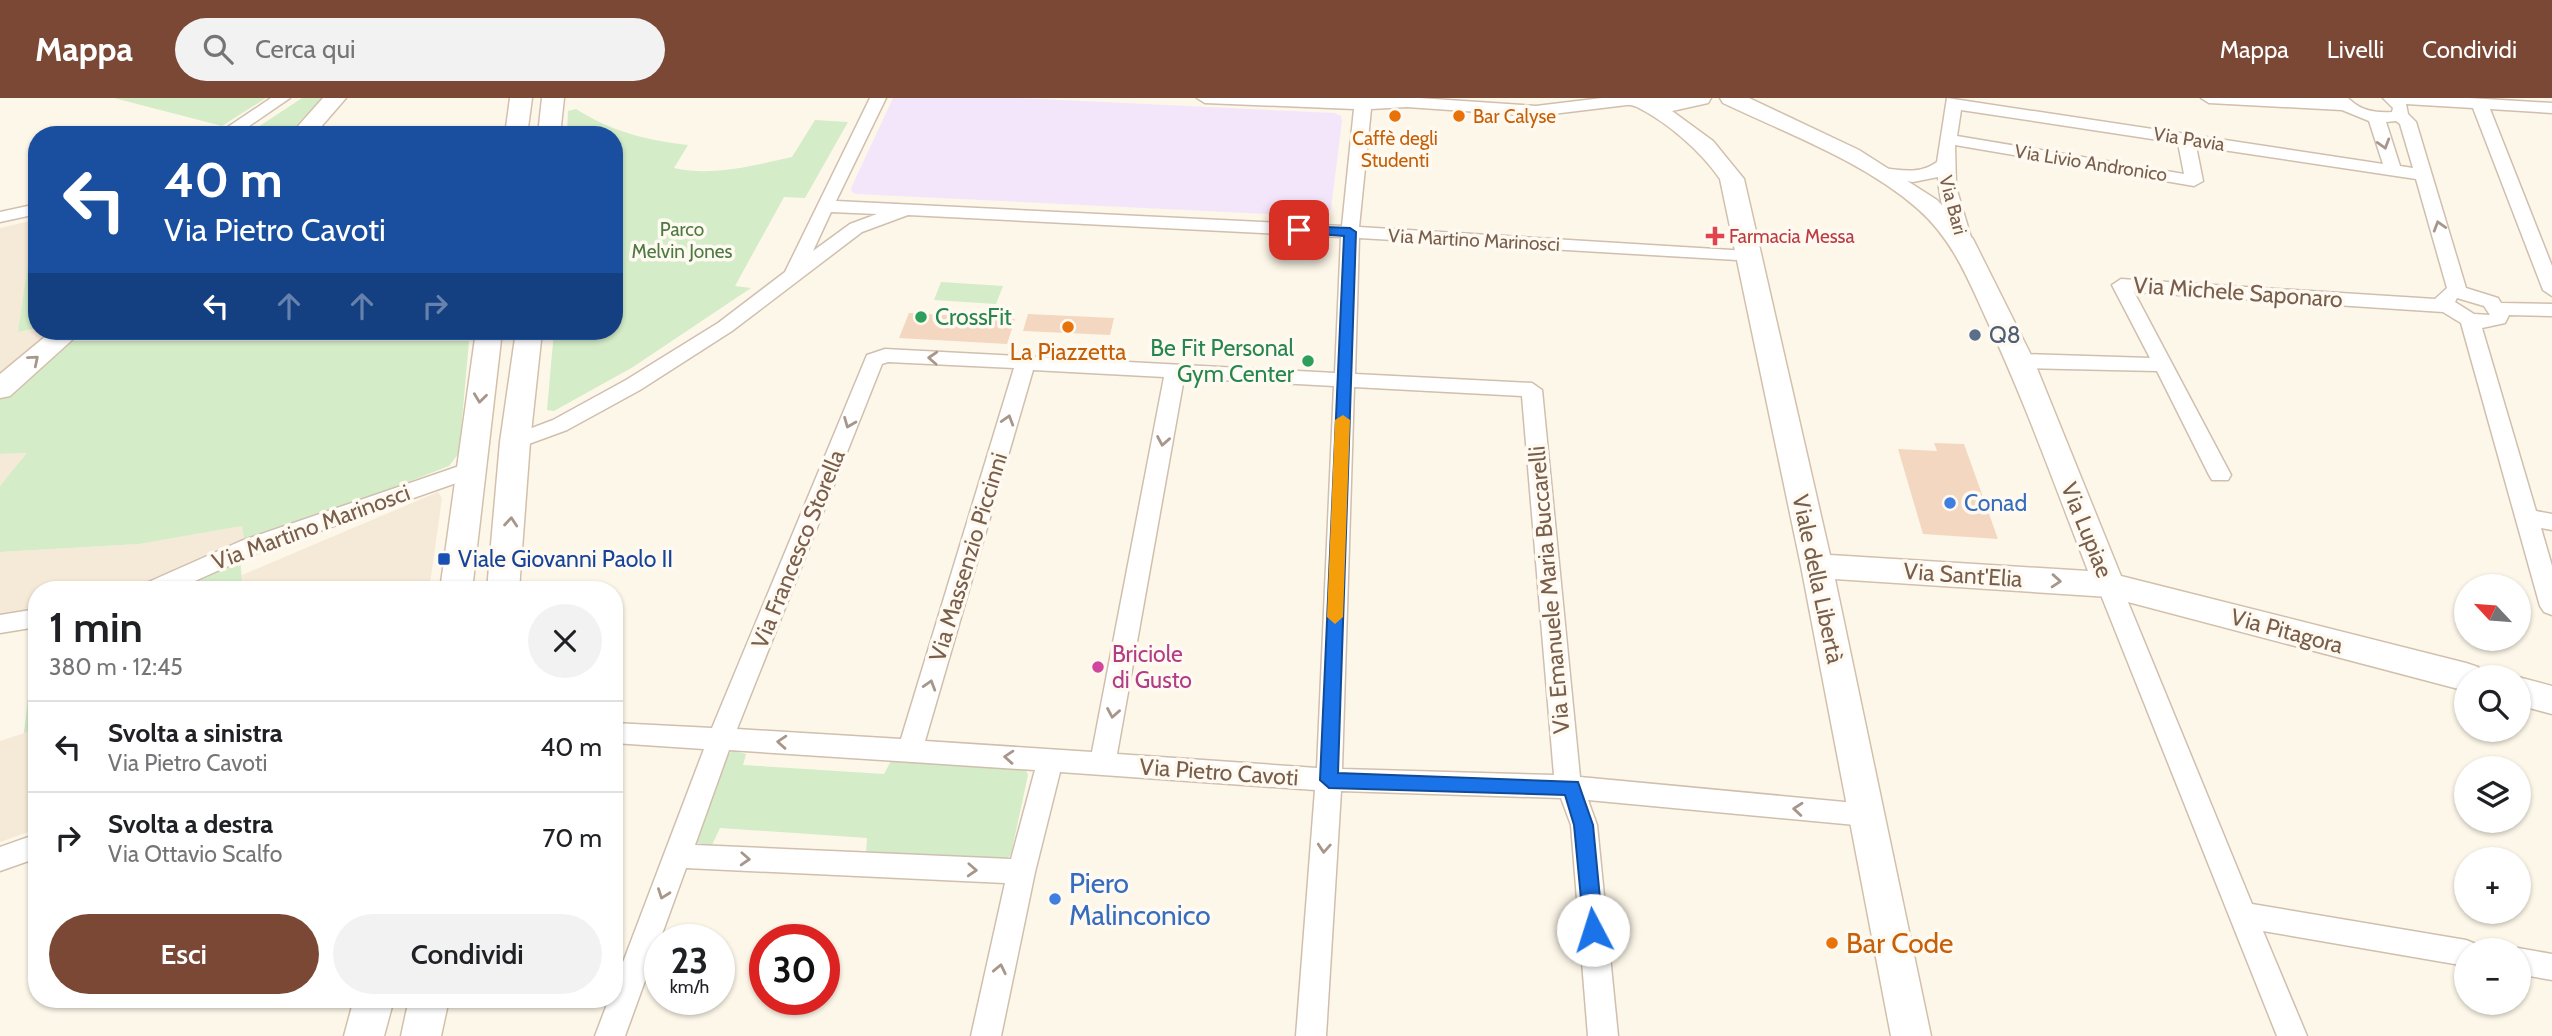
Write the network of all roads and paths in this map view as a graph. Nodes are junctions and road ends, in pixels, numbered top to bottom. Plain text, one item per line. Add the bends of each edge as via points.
1 (282, 98) edge
2 (335, 98) edge
3 (521, 98) edge
4 (553, 98) edge
5 (878, 98) edge
6 (1205, 98) edge
7 (1504, 98) edge
8 (1731, 98) edge
9 (2209, 98) edge
10 (1413, 100) edge
11 (1633, 101) edge
12 (1694, 101) edge
13 (1955, 101) edge
14 (2343, 102) edge
15 (2395, 104) edge
16 (1363, 105) junction
17 (2480, 105) junction
18 (2552, 108) edge
19 (1536, 111) junction
20 (2376, 117) junction
21 (1769, 118) junction
22 (238, 126) edge
23 (309, 126) edge
24 (517, 126) edge
25 (551, 126) edge
26 (1695, 136) junction
27 (1947, 139) junction
28 (2186, 139) junction
29 (2393, 170) junction
30 (1938, 171) junction
31 (1880, 172) junction
32 (2423, 175) junction
33 (1927, 205) junction
34 (825, 206) junction
35 (906, 210) junction
36 (28, 211) edge
37 (0, 217) edge
38 (1350, 232) junction
39 (1964, 244) junction
40 (1748, 257) junction
41 (791, 280) junction
42 (2552, 290) edge
43 (2453, 299) junction
44 (2498, 309) junction
45 (2552, 310) edge
46 (2470, 320) junction
47 (58, 340) edge
48 (488, 340) edge
49 (528, 340) edge
50 (874, 360) joint
51 (2020, 361) junction
52 (1025, 364) junction
53 (2164, 365) junction
54 (1175, 373) junction
55 (1344, 382) junction
56 (0, 388) edge
57 (515, 442) junction
58 (471, 470) junction
59 (2220, 475) dead end
60 (2526, 517) junction
61 (2552, 522) edge
62 (1817, 566) junction
63 (172, 581) edge
64 (457, 581) edge
65 (504, 581) edge
66 (2109, 585) junction
67 (2552, 606) edge
68 (28, 619) edge
69 (0, 624) edge
70 (2454, 674) edge
71 (2531, 694) edge
72 (2552, 700) edge
73 (623, 733) edge
74 (721, 738) junction
75 (911, 750) junction
76 (1050, 760) junction
77 (1104, 763) junction
78 (1329, 780) junction
79 (1572, 787) junction
80 (1866, 815) junction
81 (28, 849) edge
82 (677, 856) junction
83 (0, 859) edge
84 (1021, 872) junction
85 (2244, 915) junction
86 (2454, 951) edge
87 (2531, 963) edge
88 (2552, 967) edge
89 (623, 1001) edge
90 (372, 1008) edge
91 (427, 1008) edge
92 (620, 1008) edge
93 (364, 1036) edge
94 (421, 1036) edge
95 (610, 1036) edge
96 (986, 1036) edge
97 (1311, 1036) edge
98 (1603, 1036) edge
99 (1911, 1036) edge
100 (2292, 1036) edge

1 - 22 street
2 - 23 main road
3 - 24 main road
4 - 25 main road
5 - 34 street
6 - 16 street
7 - 19 street
8 - 21 main road, Via Lupiae
9 - 14 street
10 - 16 street
10 - 19 street
11 - 12 main road
11 - 19 street
11 - 26 main road, Viale della Libertà
12 - 21 main road, Via Lupiae via 1727,103
12 - 26 main road, Viale della Libertà via 1684,117
13 - 27 street, Via Bari
13 - 28 street, Via Pavia
14 - 20 street
15 - 17 street
15 - 20 street
15 - 32 street via 2408,122
16 - 38 street
17 - 18 street
17 - 42 street
20 -> 29 street
21 - 31 main road, Via Lupiae
26 - 40 main road, Viale della Libertà via 1718,156 1732,179
27 - 28 street, Via Livio Andronico via 2194,181
27 - 30 street, Via Bari
28 - 29 street, Via Pavia
29 - 32 street, Via Pavia
30 - 31 street, Via Bari via 1908,178
30 - 33 street, Via Bari
30 - 39 street, Via Bari
31 - 33 main road, Via Lupiae
43 -> 32 street
33 - 39 main road, Via Lupiae
34 - 35 street, Via Martino Marinosci
34 - 41 street
35 - 38 street, Via Martino Marinosci
35 - 41 street, Via Martino Marinosci via 856,228
36 - 37 street
38 - 40 street, Via Martino Marinosci
38 - 55 street
39 - 51 main road, Via Lupiae
40 - 62 main road, Viale della Libertà
41 - 57 street, Via Martino Marinosci via 633,385 560,425
43 - 44 street via 2481,297
43 - 46 street
43 - 53 street, Via Michele Saponaro via 2121,285
44 - 45 street
44 - 46 street via 2498,319
46 - 60 street
56 -> 47 main road
48 -> 58 main road
49 - 57 main road
52 -> 50 street via 885,355
50 -> 74 street, Via Francesco Storella
51 - 53 street
51 - 66 main road, Via Lupiae
52 - 54 street
75 -> 52 street, Via Massenzio Piccinni
53 - 59 street, Via Michele Saponaro
54 - 55 street
54 -> 77 street
55 - 78 street
55 - 79 street, Via Emanuele Maria Buccarelli via 1532,390 1564,768
65 -> 57 main road
58 - 63 street, Via Martino Marinosci via 249,547
58 - 64 main road
60 - 61 street
60 - 67 street
62 -> 66 main road, Via Sant'Elia
62 - 80 main road, Viale della Libertà
66 - 70 main road, Via Pitagora
66 - 85 street, Via Lupiae
68 - 69 street
71 - 72 main road
73 - 74 street, Via Pietro Cavoti
75 -> 74 street, Via Pietro Cavoti
74 - 82 street, Via Francesco Storella
76 -> 75 street, Via Pietro Cavoti
76 - 77 street, Via Pietro Cavoti
76 - 84 street
77 - 78 street, Via Pietro Cavoti
78 - 79 street, Via Pietro Cavoti
78 -> 97 street
80 -> 79 street, Via Pietro Cavoti
79 - 98 street, Via Emanuele Maria Buccarelli via 1584,825
80 - 99 main road, Viale della Libertà
81 - 83 street
82 -> 84 street
82 -> 89 street, Via Francesco Storella
96 -> 84 street
85 - 86 street
85 - 100 street, Via Lupiae
87 - 88 street
90 - 93 main road
91 - 94 main road
92 -> 95 street, Via Francesco Storella

